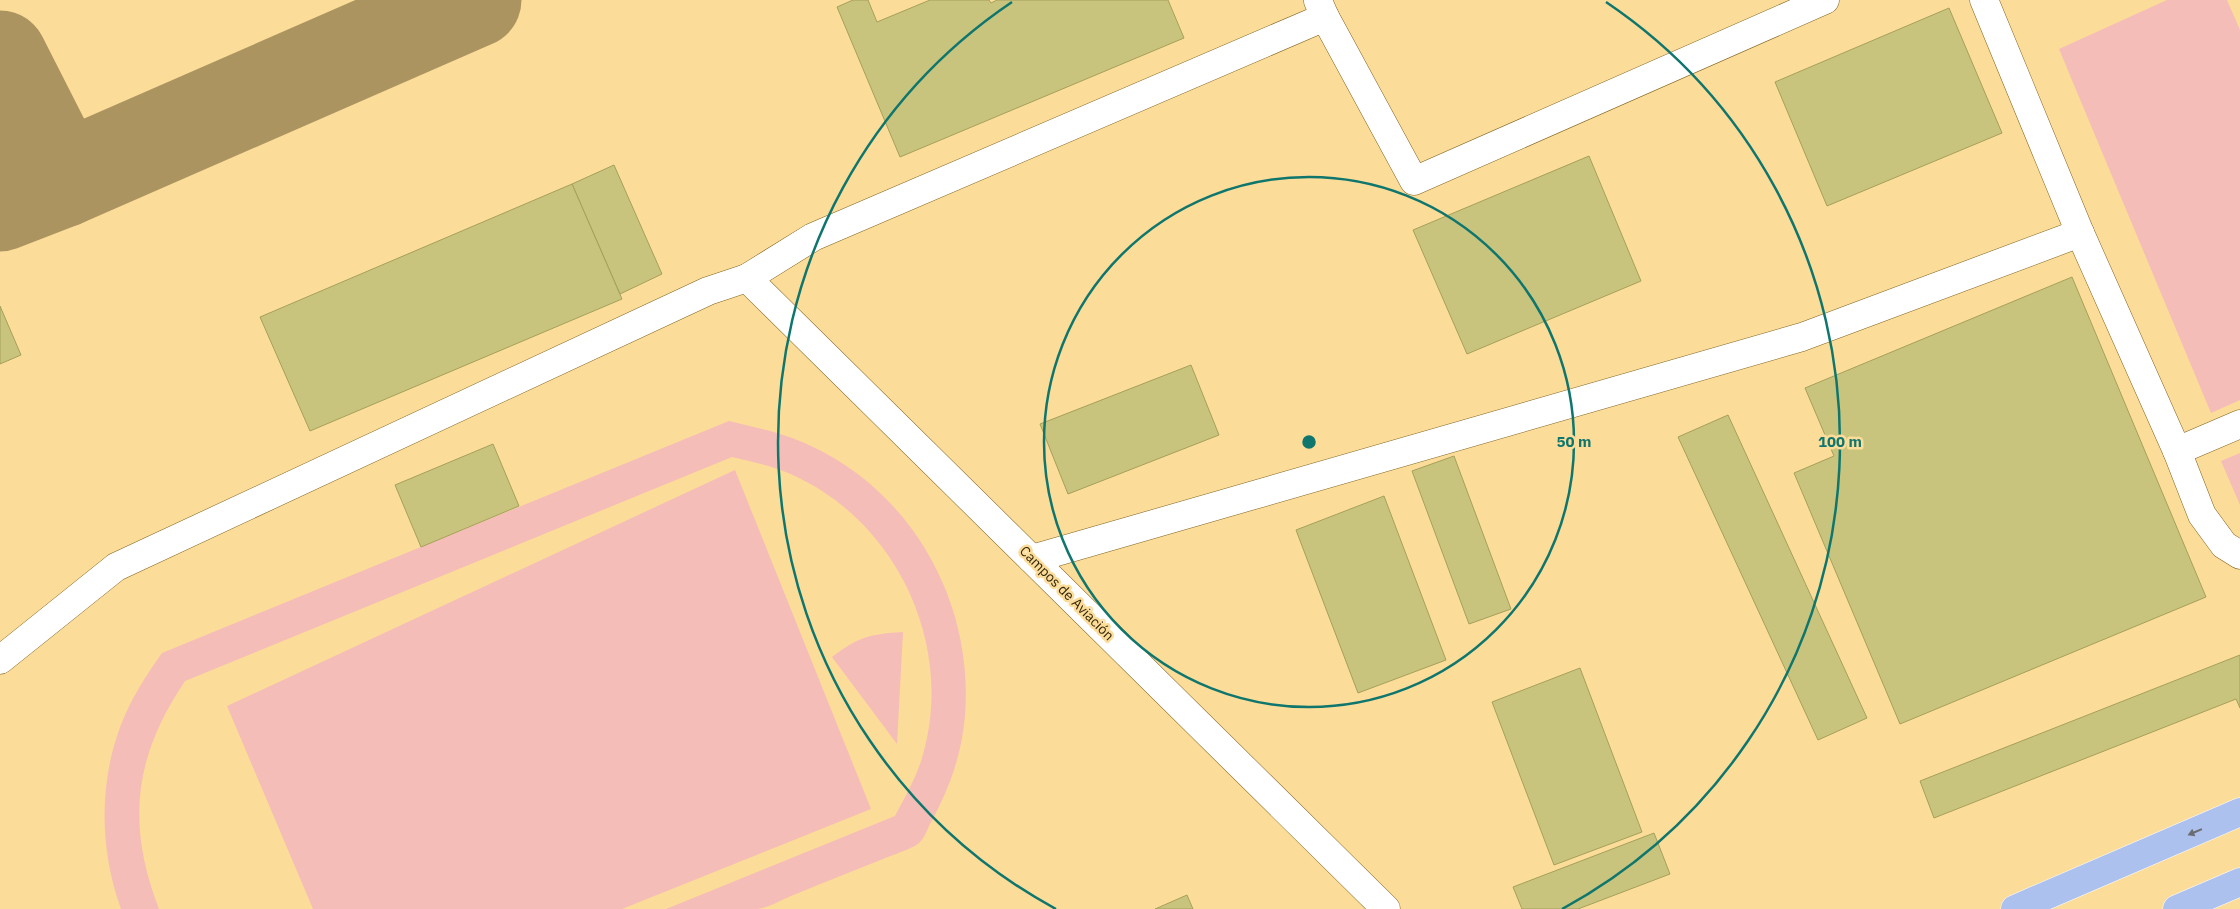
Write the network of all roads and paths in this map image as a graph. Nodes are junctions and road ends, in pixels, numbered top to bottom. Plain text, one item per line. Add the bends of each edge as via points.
1 (1825, 0) edge
2 (1984, 0) edge
3 (1321, 9) edge
4 (2080, 233) junction
5 (747, 278) junction
6 (2240, 424) edge
7 (2177, 451) junction
8 (2240, 555) edge
9 (1032, 558) junction
10 (0, 660) edge
11 (2240, 812) edge
12 (2229, 894) edge
13 (2049, 903) edge
14 (1386, 909) edge
15 (2015, 909) edge
16 (2177, 909) edge

1 - 3 lane via 1414,181
2 - 4 lane
3 - 5 lane via 814,237
4 - 7 lane
4 - 9 lane via 1802,338
5 - 9 lane, Campos de Aviación
5 - 10 lane via 708,291 116,566
6 - 7 lane
7 - 8 lane via 2202,515 2224,546
9 - 14 lane, Campos de Aviación
11 -> 13 main road
12 - 16 main road
13 - 15 main road

